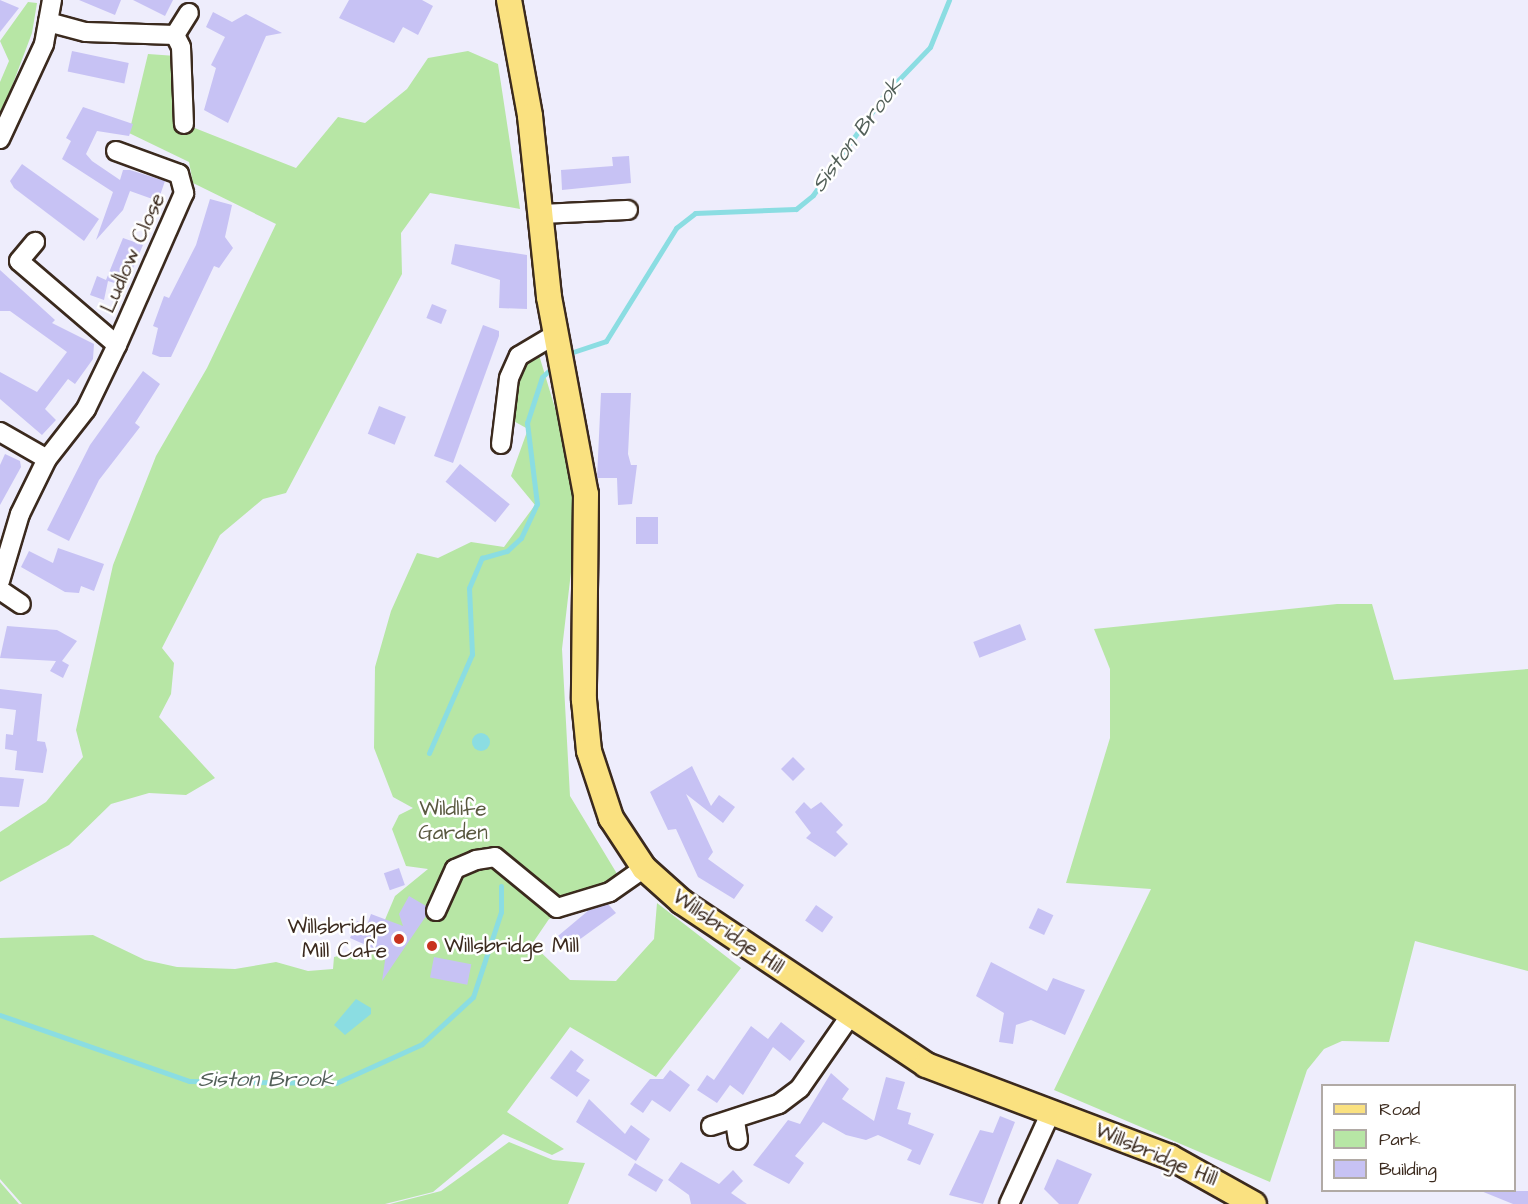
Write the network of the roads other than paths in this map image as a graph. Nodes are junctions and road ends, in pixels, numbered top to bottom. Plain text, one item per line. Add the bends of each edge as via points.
1 (52, 0) edge
2 (509, 0) edge
3 (189, 13) dead end
4 (48, 22) junction
5 (175, 35) junction
6 (184, 123) dead end
7 (0, 139) edge
8 (116, 152) dead end
9 (628, 210) dead end
10 (540, 213) junction
11 (35, 242) dead end
12 (558, 342) junction
13 (117, 345) junction
14 (0, 432) edge
15 (501, 444) dead end
16 (47, 459) junction
17 (0, 581) edge
18 (0, 590) edge
19 (21, 604) dead end
20 (644, 868) junction
21 (436, 911) dead end
22 (850, 1016) junction
23 (1050, 1114) junction
24 (735, 1121) junction
25 (711, 1126) dead end
26 (738, 1140) dead end
27 (1009, 1204) edge
28 (1254, 1204) edge

1 - 4 street
2 - 10 main road, Willsbridge Hill via 530,116
3 - 5 street
4 - 5 street via 86,32
4 - 7 street via 17,110
5 - 6 street via 181,47
8 - 13 street, Ludlow Close via 178,174 184,193
9 - 10 street
10 - 12 main road, Willsbridge Hill
11 - 13 street, Ludlow Close via 19,261
12 - 15 street via 536,341 519,356 509,378
12 - 20 main road, Willsbridge Hill via 586,494 584,700 589,751 611,818
13 - 16 street, Ludlow Close via 86,409
14 - 16 street
16 - 17 street, Ludlow Close via 20,514
18 - 19 street
20 - 21 street via 610,892 556,908 503,861 476,860 456,869
20 - 22 main road, Willsbridge Hill via 682,903
22 - 23 main road, Willsbridge Hill via 946,1076
22 - 24 street via 800,1088 779,1104
23 - 27 street
23 - 28 main road, Willsbridge Hill via 1170,1157
24 - 25 street
24 - 26 street

